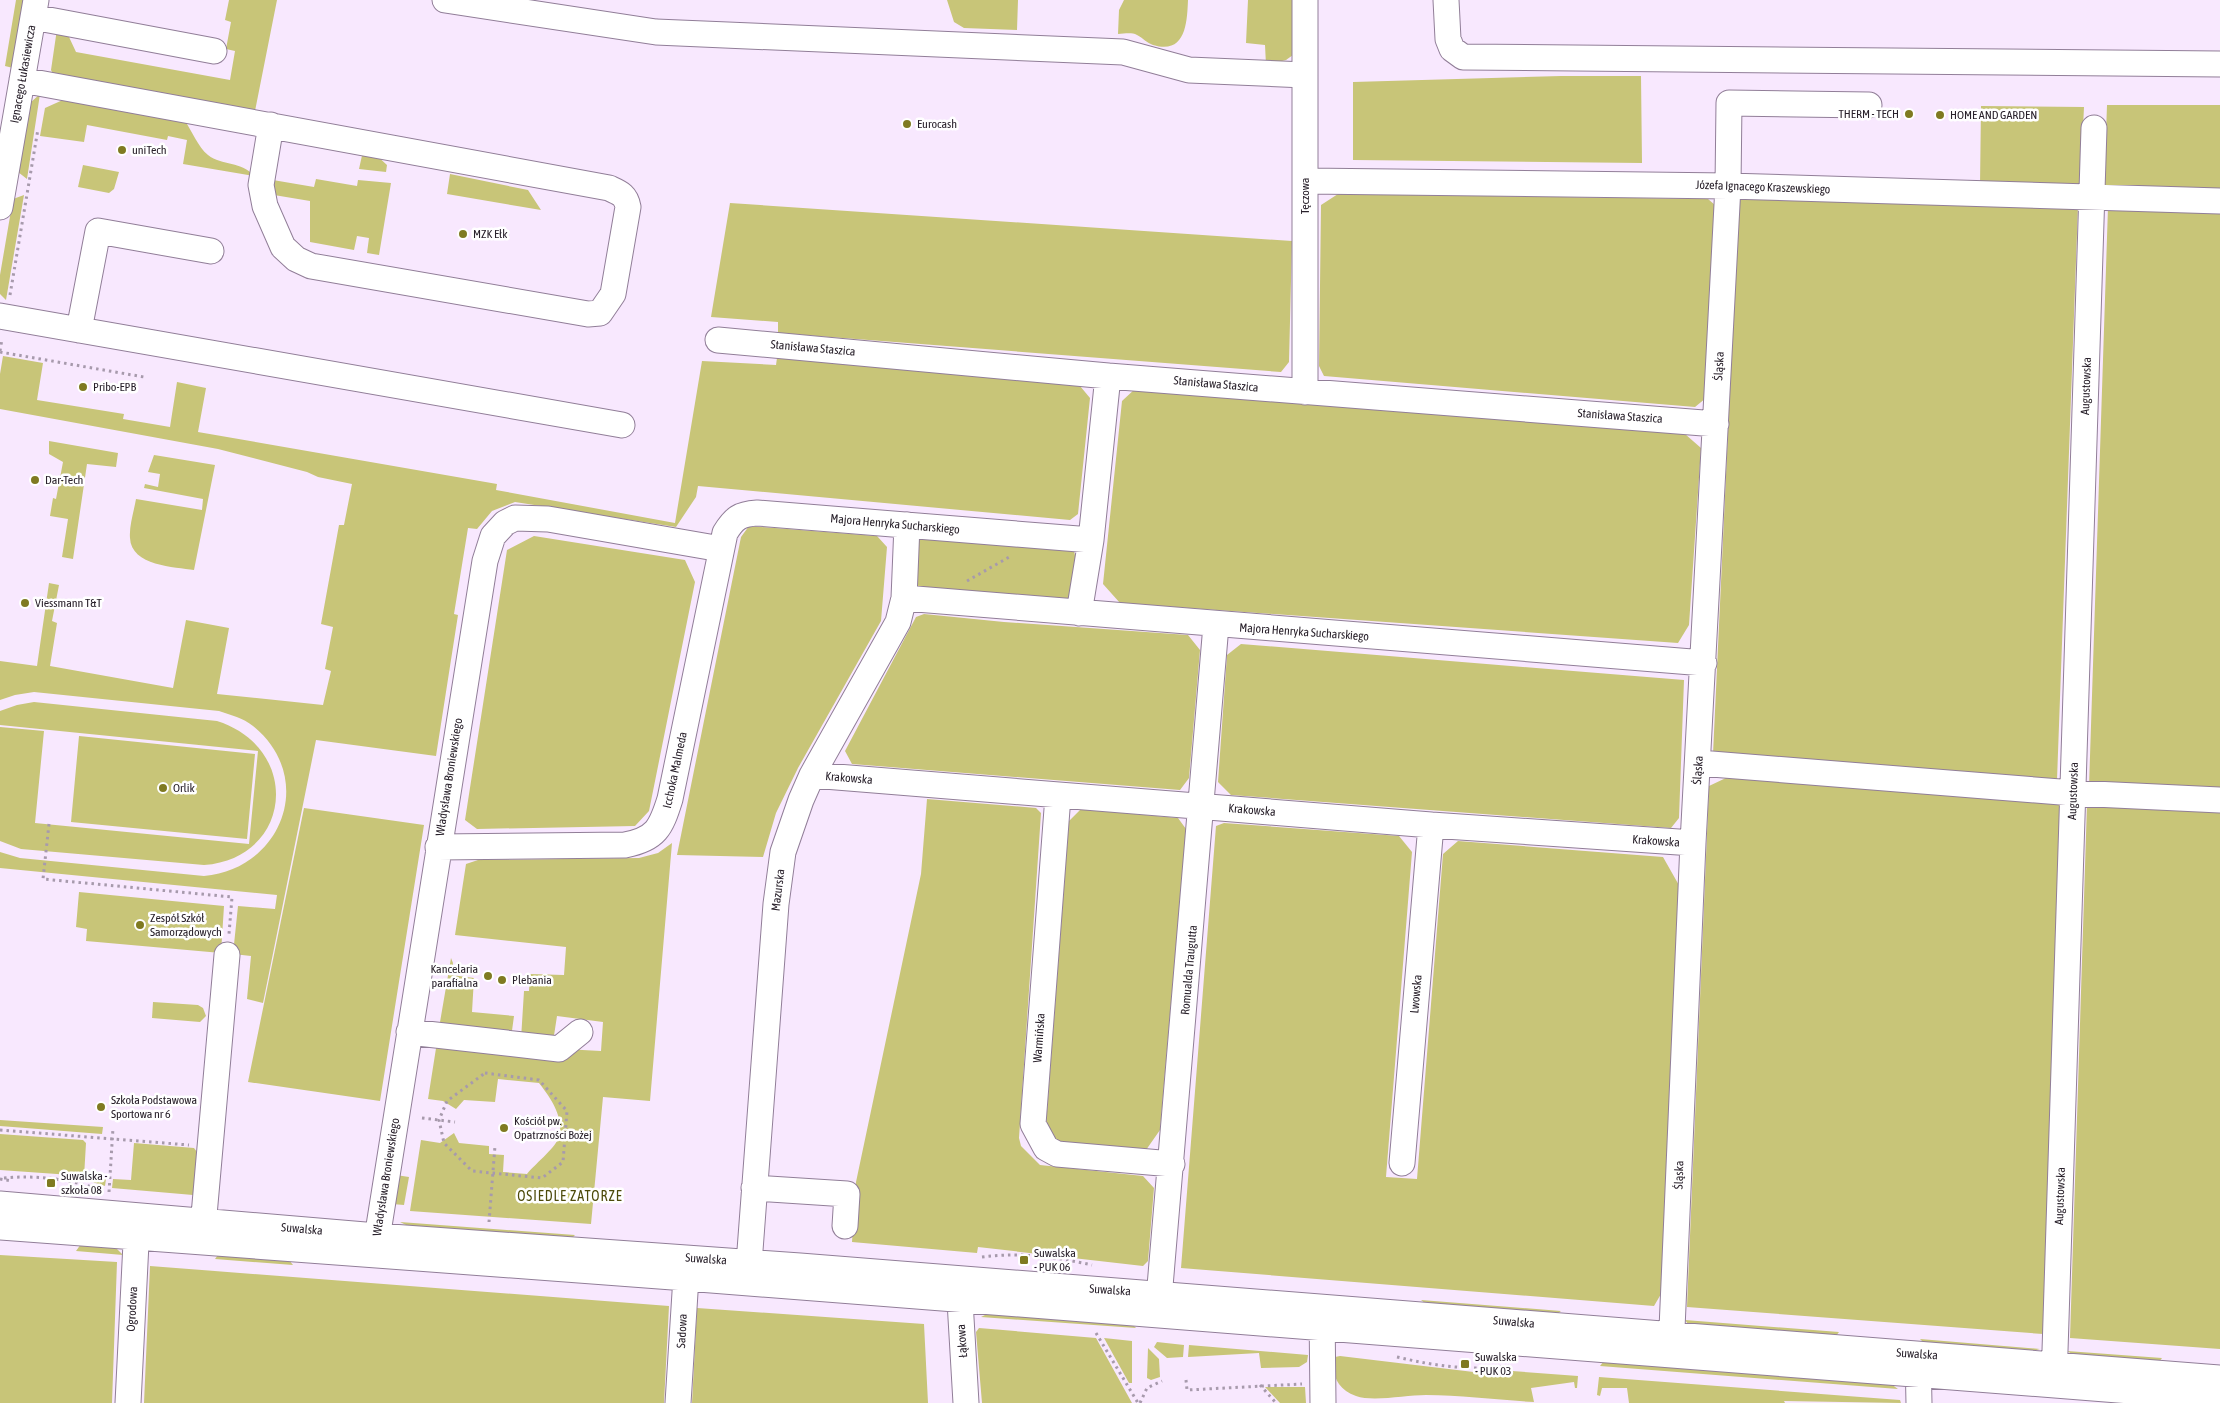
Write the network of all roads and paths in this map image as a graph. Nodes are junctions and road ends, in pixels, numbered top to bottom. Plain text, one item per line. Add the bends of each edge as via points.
1 (445, 0) edge
2 (1305, 0) edge
3 (1446, 0) edge
4 (34, 9) edge
5 (214, 51) dead end
6 (2220, 64) edge
7 (1305, 75) junction
8 (22, 80) junction
9 (1869, 105) dead end
10 (271, 125) junction
11 (2094, 128) dead end
12 (1306, 181) junction
13 (1728, 186) junction
14 (2092, 197) junction
15 (1, 198) edge
16 (2220, 202) edge
17 (212, 252) dead end
18 (0, 316) edge
19 (79, 330) junction
20 (718, 340) dead end
21 (0, 352) edge
22 (1108, 376) junction
23 (144, 377) dead end
24 (1305, 392) junction
25 (1716, 424) junction
26 (622, 425) dead end
27 (907, 525) junction
28 (1091, 540) junction
29 (721, 549) junction
30 (1016, 553) dead end
31 (965, 582) dead end
32 (904, 598) junction
33 (1079, 613) junction
34 (1216, 625) junction
35 (1704, 663) junction
36 (1699, 763) junction
37 (812, 775) junction
38 (2073, 793) junction
39 (1058, 796) junction
40 (2220, 800) edge
41 (1202, 806) junction
42 (49, 824) dead end
43 (1431, 825) junction
44 (1693, 843) junction
45 (438, 847) junction
46 (227, 955) joint
47 (409, 1032) junction
48 (580, 1032) dead end
49 (422, 1118) dead end
50 (439, 1120) junction
51 (455, 1122) dead end
52 (113, 1128) dead end
53 (0, 1130) edge
54 (112, 1139) junction
55 (190, 1146) dead end
56 (496, 1146) dead end
57 (1402, 1163) dead end
58 (1172, 1164) junction
59 (493, 1174) junction
60 (0, 1178) edge
61 (754, 1188) junction
62 (0, 1204) edge
63 (489, 1222) dead end
64 (845, 1226) dead end
65 (0, 1227) edge
66 (136, 1227) junction
67 (203, 1232) junction
68 (376, 1245) junction
69 (977, 1258) dead end
70 (1100, 1267) dead end
71 (686, 1268) junction
72 (748, 1273) junction
73 (960, 1289) junction
74 (1158, 1304) junction
75 (1322, 1317) junction
76 (1096, 1333) dead end
77 (1671, 1345) junction
78 (1390, 1355) dead end
79 (1918, 1364) junction
80 (1510, 1366) dead end
81 (2054, 1375) junction
82 (2220, 1378) edge
83 (1186, 1380) dead end
84 (1162, 1381) dead end
85 (1260, 1385) junction
86 (1306, 1385) dead end
87 (2220, 1398) edge
88 (128, 1403) edge
89 (678, 1403) edge
90 (966, 1403) edge
91 (1139, 1403) edge
92 (1276, 1403) edge
93 (1324, 1403) edge
94 (1919, 1403) edge

1 - 7 street via 656,32 1123,52 1189,70
2 - 7 street, Tęczowa
3 - 6 street via 1448,39 1452,50 1463,57
4 - 5 street
4 - 8 street, Ignacego Łukasiewicza
7 - 12 street, Tęczowa
8 - 10 street
8 - 15 street, Ignacego Łukasiewicza
9 - 13 street, Śląska via 1729,103
10 - 10 street via 609,188 621,193 628,207 613,294 608,304 600,312 588,314 311,266 296,259 284,247 265,206 261,186
11 - 14 street, Augustowska
12 - 13 street, Józefa Ignacego Kraszewskiego
12 - 24 street, Tęczowa
13 - 14 street, Józefa Ignacego Kraszewskiego
13 - 25 street, Śląska
14 - 16 street, Józefa Ignacego Kraszewskiego
14 - 38 street, Augustowska
17 - 19 street via 98,231
18 - 19 street
19 - 26 street
20 - 22 street, Stanisława Staszica
21 - 23 path
22 - 24 street, Stanisława Staszica
22 - 28 street
24 - 25 street, Stanisława Staszica
25 - 35 street, Śląska
27 - 28 street, Majora Henryka Sucharskiego
27 - 29 street, Majora Henryka Sucharskiego via 743,514 733,520
27 - 32 street, Mazurska
28 - 33 street
29 - 45 street, Icchoka Malmeda via 670,800 659,829 645,840 625,844
29 - 45 street, Władysława Broniewskiego via 548,519 515,518 498,529 485,561
30 - 31 path
32 - 33 street, Majora Henryka Sucharskiego
32 - 37 street, Mazurska via 898,622
33 - 34 street, Majora Henryka Sucharskiego
34 - 35 street, Majora Henryka Sucharskiego
34 - 41 street, Romualda Traugutta
35 - 36 street, Śląska
36 - 38 street
36 - 44 street, Śląska
37 - 39 street, Krakowska
37 - 61 street, Mazurska via 792,823 779,879
38 - 40 street
38 - 81 street, Augustowska
39 - 41 street, Krakowska
39 - 58 street, Warmińska via 1032,1124 1038,1139 1057,1154
41 - 43 street, Krakowska
41 - 58 street, Romualda Traugutta
42 - 46 path via 42,879 232,897
43 - 44 street, Krakowska
43 - 57 street, Lwowska
44 - 77 street, Śląska
45 - 47 street, Władysława Broniewskiego
46 - 67 street
47 - 48 street via 560,1049
47 - 68 street, Władysława Broniewskiego
49 - 50 path
50 - 51 path
50 - 59 path via 444,1143 472,1171
50 - 59 path via 447,1101 485,1073 539,1080 567,1111 563,1162 542,1178
52 - 54 path
53 - 54 path
54 - 55 path
54 - 60 path via 109,1192 74,1180 25,1176
56 - 59 path
58 - 74 street, Romualda Traugutta
59 - 63 path
61 - 64 street via 847,1194
61 - 72 street, Mazurska
62 - 66 street, Suwalska
65 - 66 street, Suwalska
66 - 67 street, Suwalska
66 - 88 street, Ogrodowa
67 - 68 street, Suwalska
68 - 71 street, Suwalska
69 - 70 path via 1009,1253 1059,1258
71 - 72 street, Suwalska
71 - 89 street, Sadowa
72 - 73 street, Suwalska
73 - 74 street, Suwalska
73 - 90 street, Łąkowa
74 - 75 street, Suwalska
75 - 77 street, Suwalska
75 - 93 street
76 - 91 path
77 - 79 street, Suwalska
78 - 80 path via 1431,1365 1485,1370
79 - 81 street, Suwalska
79 - 94 street
81 - 82 street, Suwalska
81 - 87 street, Suwalska
83 - 85 path via 1187,1390
84 - 91 path via 1147,1388
85 - 86 path
85 - 92 path

